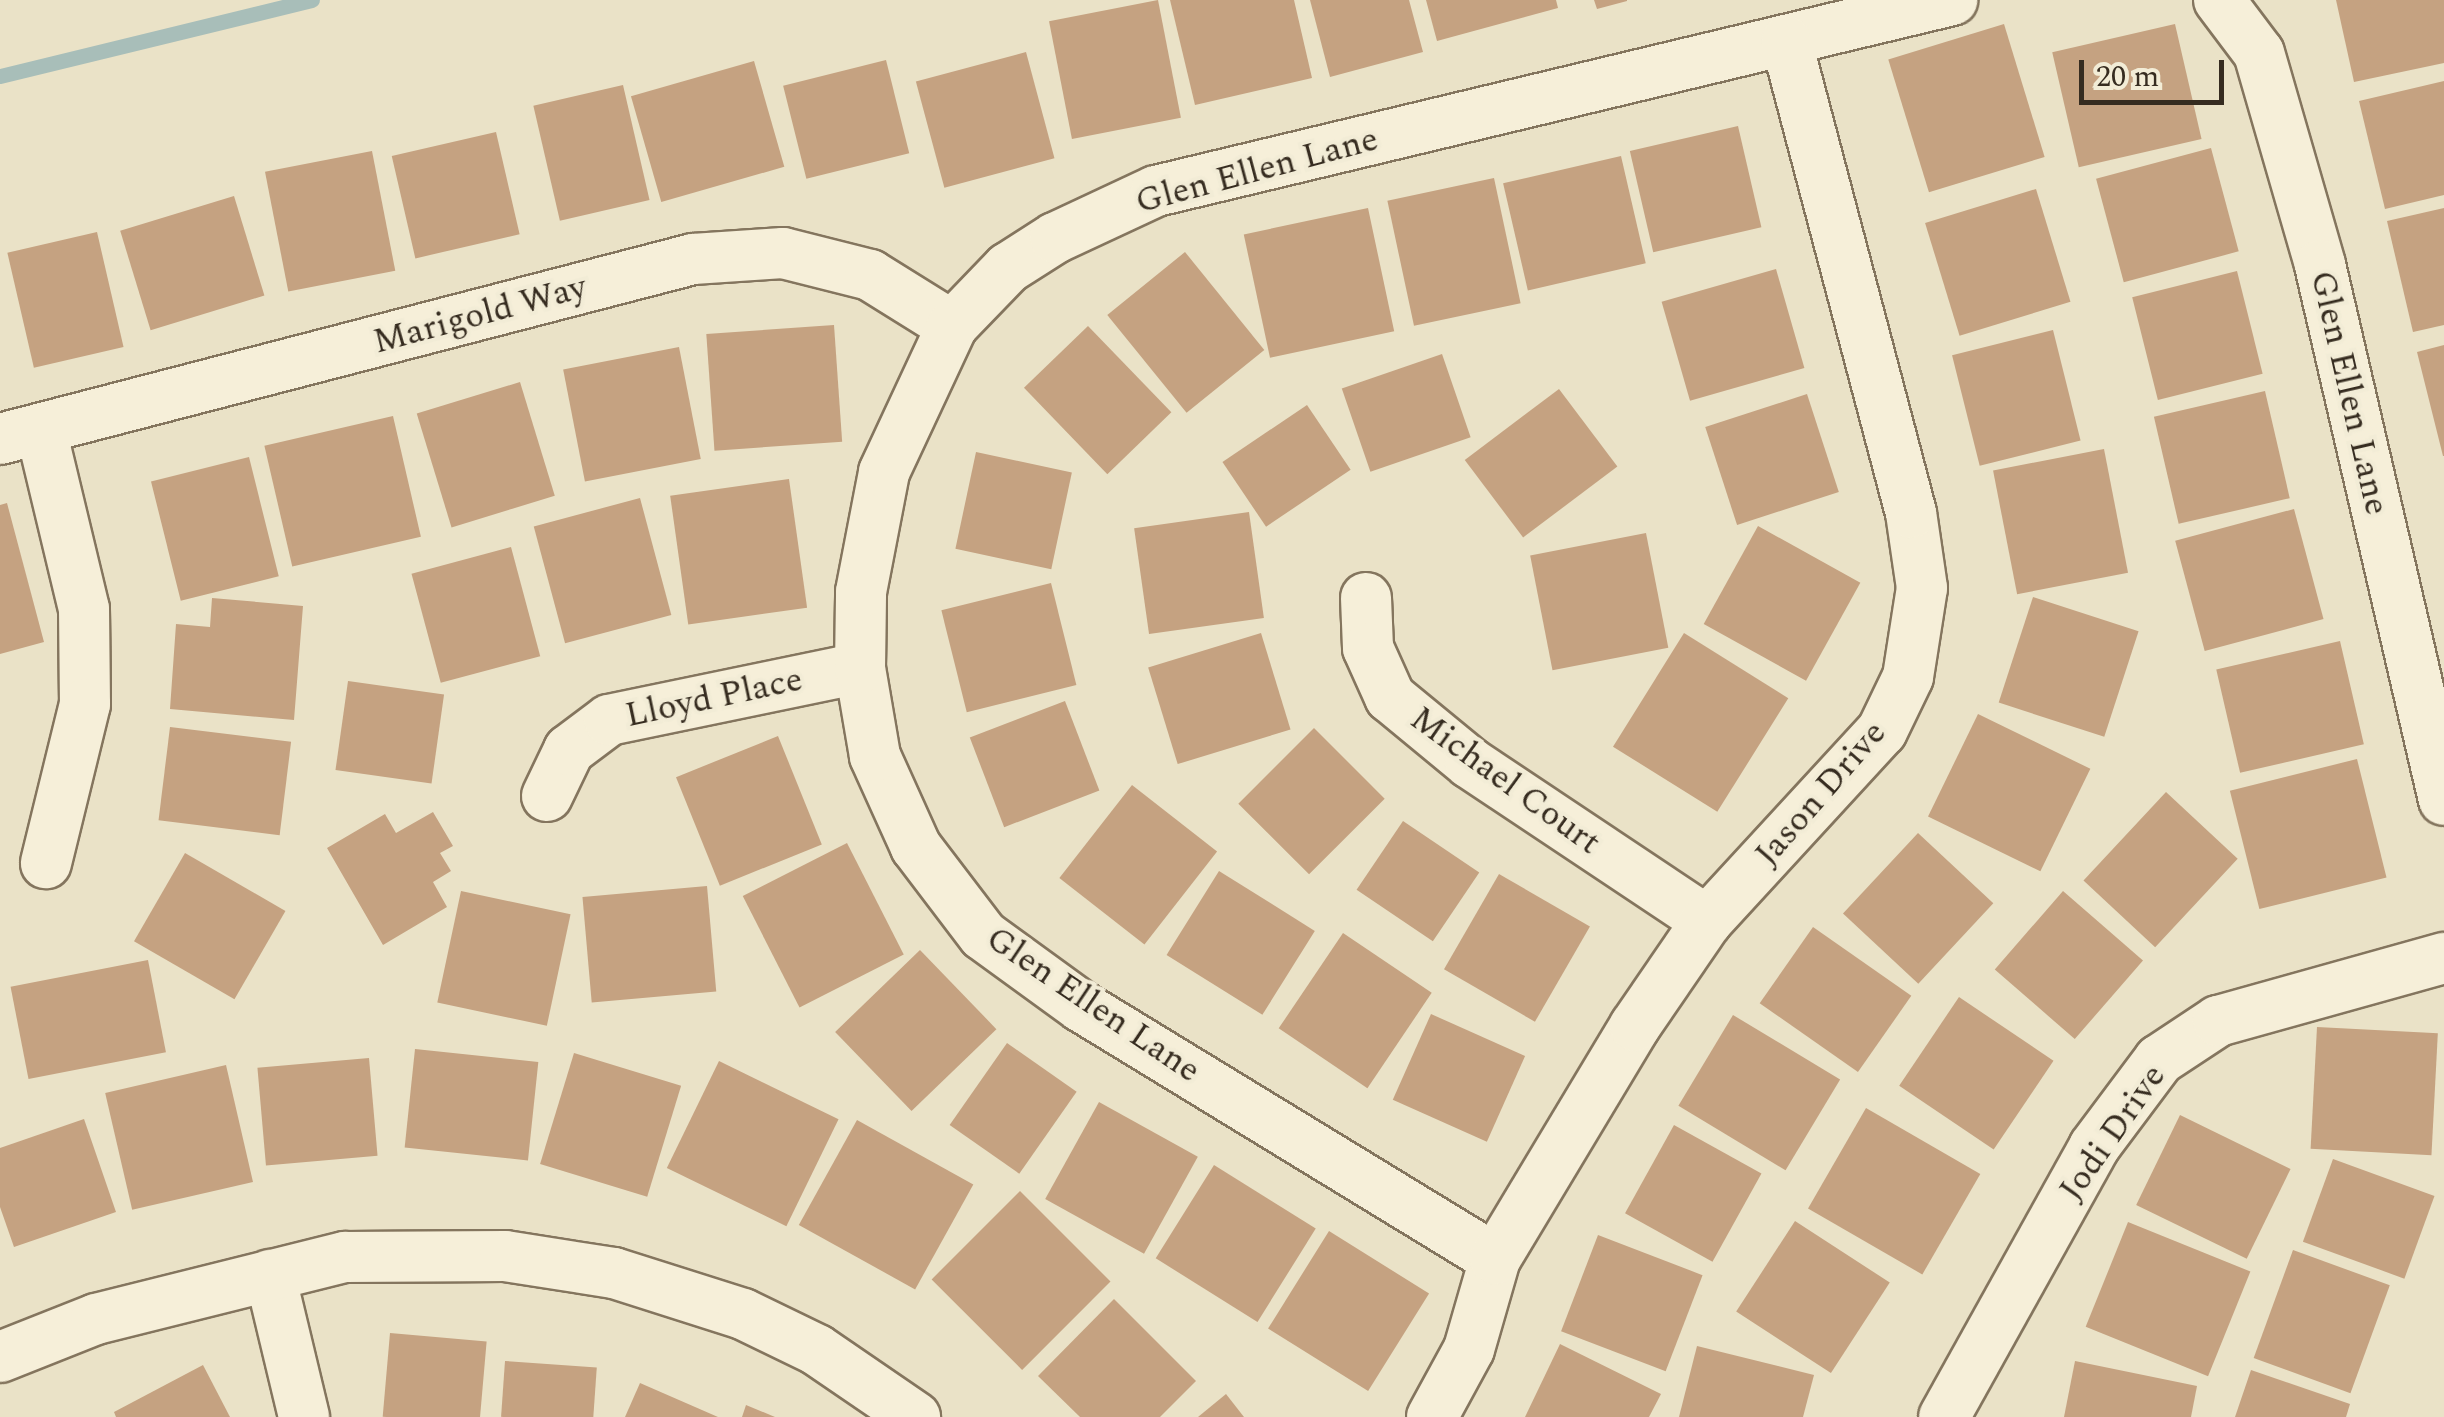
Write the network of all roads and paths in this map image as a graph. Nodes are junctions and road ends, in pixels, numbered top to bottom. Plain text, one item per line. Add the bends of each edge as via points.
1 (1952, 0) edge
2 (2220, 0) edge
3 (1786, 41) junction
4 (952, 326) junction
5 (21, 435) edge
6 (1366, 598) dead end
7 (860, 668) junction
8 (547, 796) dead end
9 (2444, 800) edge
10 (46, 863) dead end
11 (1707, 921) junction
12 (2444, 958) edge
13 (1496, 1258) junction
14 (270, 1275) junction
15 (0, 1358) edge
16 (304, 1417) edge
17 (915, 1417) edge
18 (1432, 1417) edge
19 (1944, 1417) edge

1 - 3 street, Glen Ellen Lane
2 - 9 street, Glen Ellen Lane via 2258,53 2320,265
3 - 4 street, Glen Ellen Lane via 1156,191 1054,238 1008,268
3 - 11 street, Jason Drive via 1910,512 1922,588 1908,677 1882,731
4 - 5 street, Marigold Way via 870,275 783,253 693,259
4 - 7 street, Glen Ellen Lane via 884,472 871,517
5 - 10 street via 84,609 85,704
6 - 11 street, Michael Court via 1368,648 1390,697 1470,763
7 - 8 street, Lloyd Place via 609,720 569,750
7 - 13 street, Glen Ellen Lane via 874,756 916,847 983,935 1082,1007
11 - 13 street, Jason Drive via 1635,1026
12 - 19 street, Jodi Drive via 2218,1022 2159,1060 2094,1146
13 - 18 street, Jason Drive via 1468,1349
14 - 15 street via 96,1319
14 - 16 street
14 - 17 street via 345,1257 425,1252 506,1256 614,1274 743,1314 817,1350

